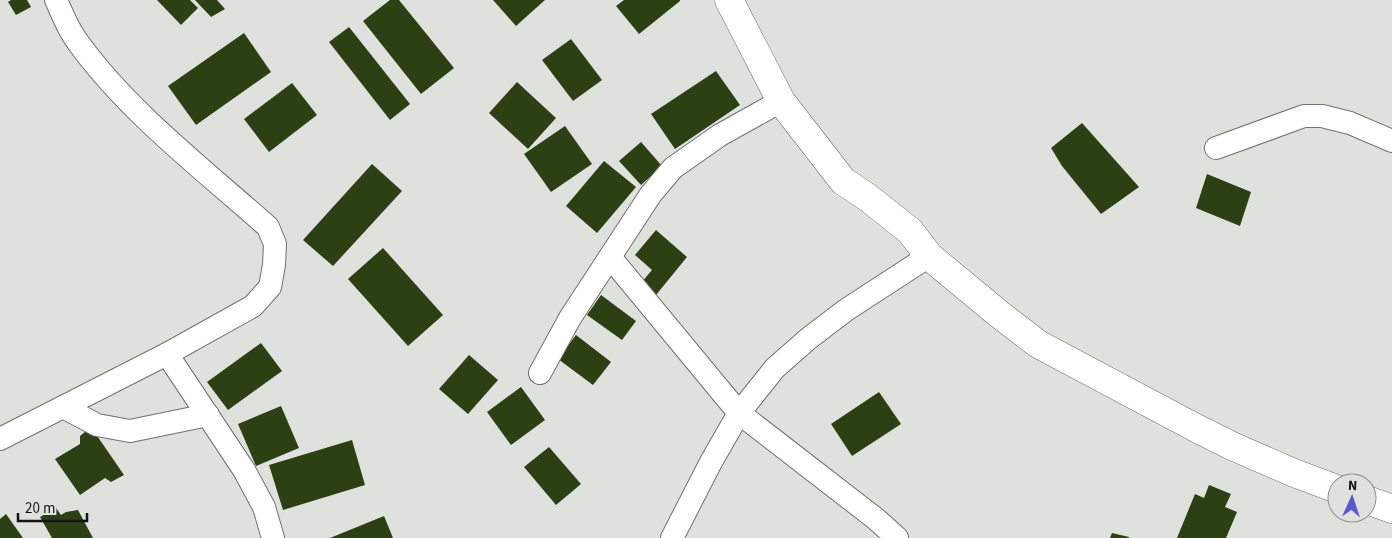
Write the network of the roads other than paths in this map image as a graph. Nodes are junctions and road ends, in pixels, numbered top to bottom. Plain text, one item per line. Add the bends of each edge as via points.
1 (56, 0) edge
2 (735, 2) edge
3 (781, 101) junction
4 (1392, 141) edge
5 (1216, 148) dead end
6 (929, 256) junction
7 (610, 257) junction
8 (167, 354) junction
9 (540, 373) dead end
10 (63, 407) junction
11 (739, 414) junction
12 (208, 415) junction
13 (0, 439) edge
14 (1327, 485) edge
15 (1377, 504) edge
16 (1392, 509) edge
17 (273, 538) edge
18 (672, 538) edge
19 (897, 538) edge

1 - 8 street via 75,39 104,76 268,227 275,244 270,287 253,306
2 - 3 street
3 - 6 street via 843,182 910,231
3 - 7 street via 720,135 673,168 651,194
4 - 5 street via 1350,123 1322,116 1304,116
6 - 11 street via 808,339 775,368
6 - 14 street via 1038,344 1232,446
7 - 9 street via 570,318
7 - 11 street
8 - 10 street
8 - 12 street
10 - 12 street via 98,425 130,432
10 - 13 street
11 - 18 street
11 - 19 street
12 - 17 street via 264,507
15 - 16 street

